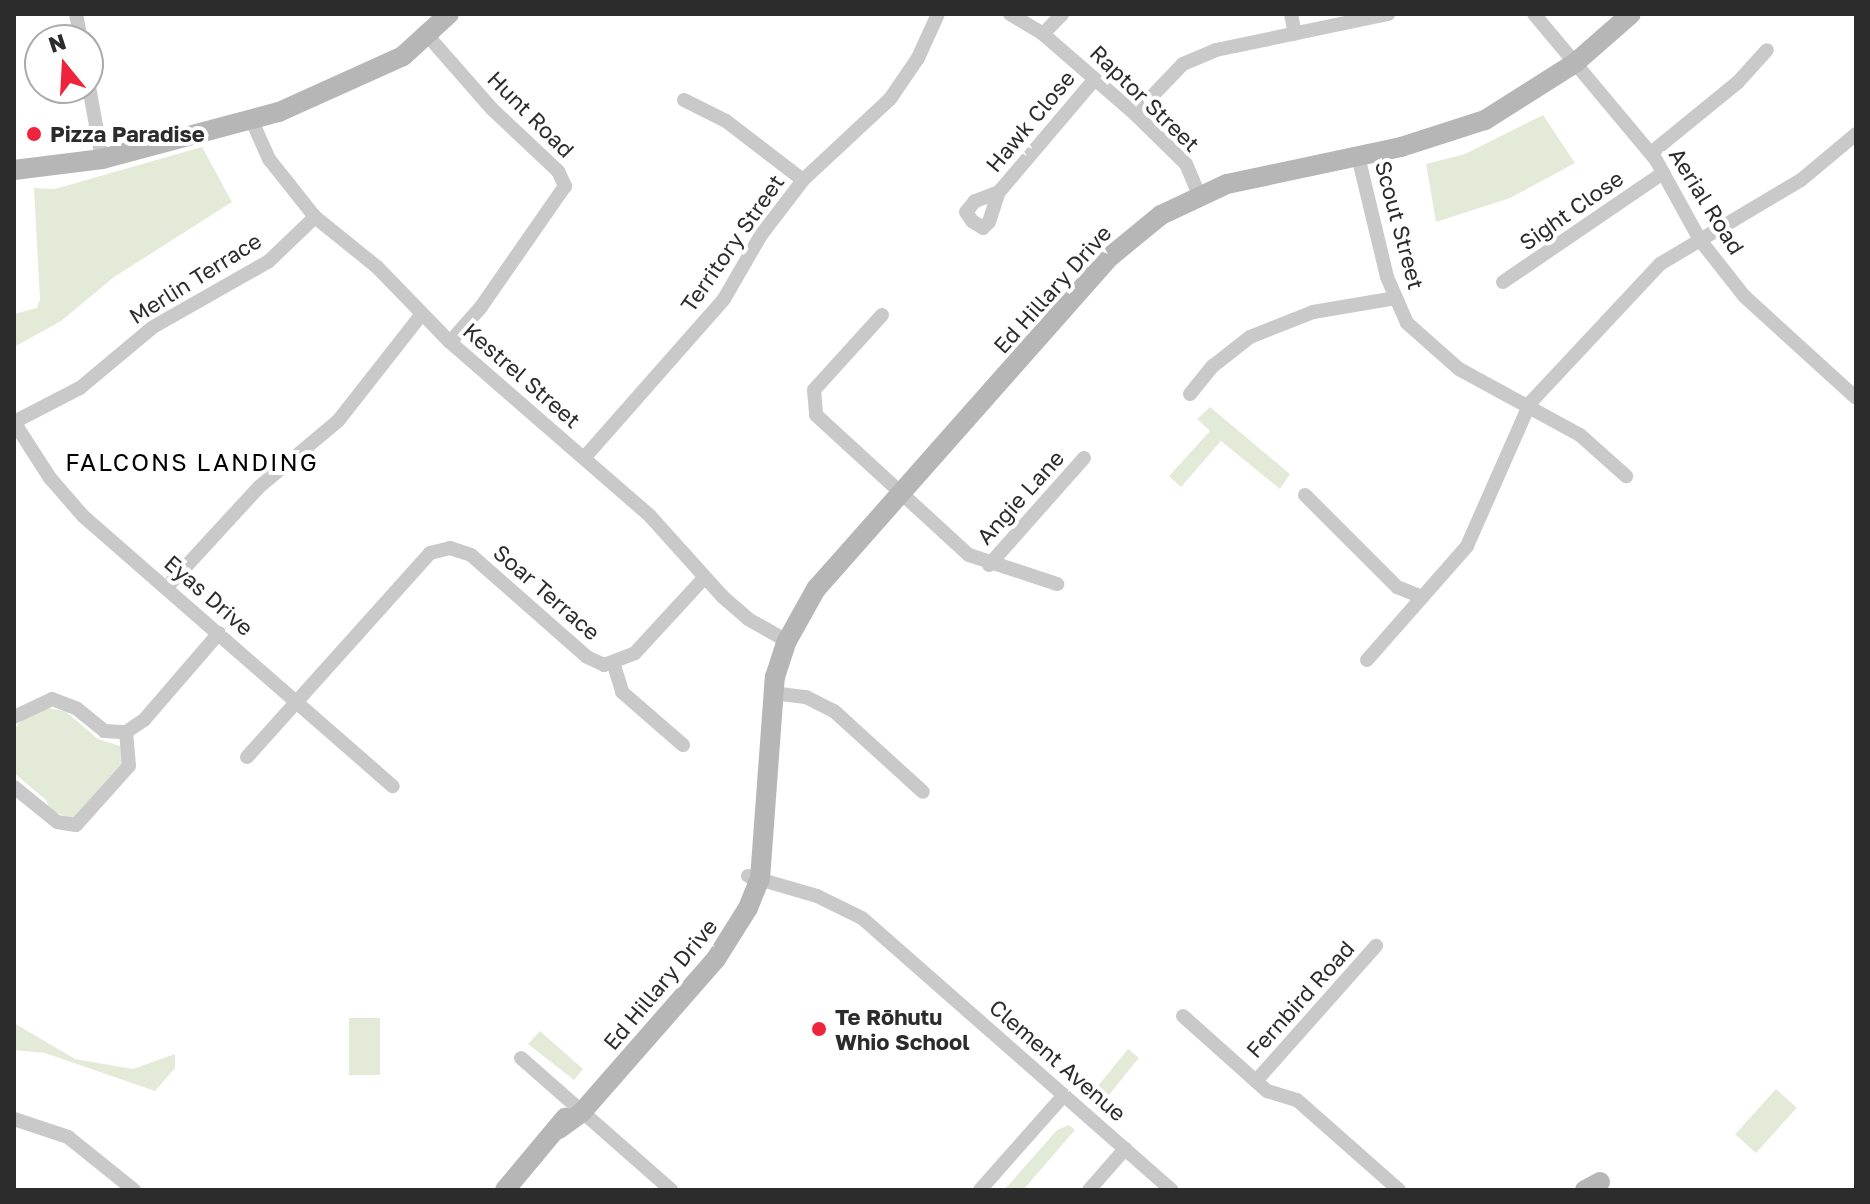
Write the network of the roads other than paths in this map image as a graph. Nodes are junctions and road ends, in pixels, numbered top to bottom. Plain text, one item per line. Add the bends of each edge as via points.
1 (449, 14) edge
2 (938, 14) edge
3 (1010, 14) edge
4 (1062, 14) edge
5 (1291, 14) edge
6 (1388, 14) edge
7 (1534, 14) edge
8 (1631, 14) edge
9 (1043, 34) junction
10 (1295, 34) junction
11 (428, 36) junction
12 (1767, 50) dead end
13 (1575, 63) junction
14 (1095, 79) junction
15 (684, 100) dead end
16 (92, 104) edge
17 (1135, 114) junction
18 (252, 121) junction
19 (1856, 134) edge
20 (1651, 153) junction
21 (1358, 156) junction
22 (102, 159) junction
23 (14, 170) edge
24 (1663, 173) junction
25 (803, 180) junction
26 (999, 192) dead end
27 (1199, 195) junction
28 (315, 217) junction
29 (1700, 240) junction
30 (1503, 282) dead end
31 (1396, 298) junction
32 (421, 315) junction
33 (882, 315) dead end
34 (450, 342) junction
35 (1853, 389) edge
36 (1190, 394) dead end
37 (1530, 403) junction
38 (14, 422) edge
39 (584, 458) junction
40 (1084, 458) dead end
41 (1626, 476) dead end
42 (899, 494) junction
43 (1305, 495) dead end
44 (989, 565) junction
45 (704, 578) junction
46 (1057, 584) dead end
47 (167, 587) junction
48 (1422, 597) junction
49 (219, 633) junction
50 (787, 641) junction
51 (1367, 660) dead end
52 (614, 665) junction
53 (772, 693) junction
54 (296, 701) junction
55 (14, 717) edge
56 (126, 732) junction
57 (683, 745) dead end
58 (247, 757) dead end
59 (393, 786) dead end
60 (14, 787) edge
61 (923, 792) dead end
62 (754, 878) junction
63 (1376, 946) dead end
64 (1183, 1016) dead end
65 (521, 1058) dead end
66 (1256, 1081) junction
67 (1064, 1095) junction
68 (578, 1108) junction
69 (14, 1119) edge
70 (1125, 1149) junction
71 (134, 1190) edge
72 (505, 1190) edge
73 (671, 1190) edge
74 (980, 1190) edge
75 (1089, 1190) edge
76 (1172, 1190) edge
77 (1399, 1190) edge

1 - 11 street
2 - 25 street, Territory Street via 918,58 890,99
3 - 9 street, Raptor Street
4 - 9 street
5 - 10 street
6 - 10 street
7 - 13 street, Aerial Road
8 - 13 street, Ed Hillary Drive
9 - 14 street, Raptor Street
10 - 17 street via 1216,50 1183,64
11 - 18 street via 359,79
11 - 34 street, Hunt Road via 492,109 558,171 565,186 481,307
12 - 20 street via 1738,82
13 - 20 street, Aerial Road
13 - 21 street, Ed Hillary Drive via 1485,120
14 - 17 street, Raptor Street
14 - 26 street, Hawk Close
15 - 25 street via 726,121
16 - 22 street
17 - 27 street, Raptor Street via 1186,164
18 - 22 street
18 - 28 street, Kestrel Street via 269,159
19 - 29 street via 1801,180
20 - 24 street, Aerial Road
21 - 27 street, Ed Hillary Drive via 1255,177
21 - 31 street, Scout Street
22 - 23 street
24 - 29 street, Aerial Road
24 - 30 street, Sight Close
25 - 39 street, Territory Street via 761,235 724,299
27 - 42 street, Ed Hillary Drive via 1161,215 1111,256
28 - 32 street, Kestrel Street via 377,267
28 - 38 street, Merlin Terrace via 269,261 153,327 80,388
29 - 35 street, Aerial Road via 1744,296
29 - 37 street via 1660,264
31 - 36 street via 1313,312 1250,337 1213,366
31 - 37 street, Scout Street via 1407,323 1459,369
32 - 34 street, Kestrel Street
32 - 47 street via 338,421 259,487
33 - 42 street via 814,390 812,407
34 - 39 street, Kestrel Street
37 - 41 street, Scout Street via 1580,435
37 - 48 street via 1467,546
38 - 47 street, Eyas Drive via 75,507
39 - 45 street, Kestrel Street via 677,542
40 - 44 street, Angie Lane
42 - 44 street via 954,543
42 - 50 street, Ed Hillary Drive via 816,589
43 - 48 street via 1397,587
44 - 46 street
45 - 50 street, Kestrel Street via 748,619
45 - 52 street, Soar Terrace via 635,653
47 - 49 street, Eyas Drive
48 - 51 street
49 - 54 street, Eyas Drive
49 - 56 street via 144,720
50 - 53 street, Ed Hillary Drive
52 - 54 street, Soar Terrace via 587,657 471,555 450,548 420,560
52 - 57 street via 622,692
53 - 61 street via 806,697 834,711
53 - 62 street, Ed Hillary Drive
54 - 58 street, Soar Terrace
54 - 59 street, Eyas Drive
55 - 56 street via 52,699 76,708 104,731
56 - 60 street via 129,766 76,825 57,822
62 - 67 street, Clement Avenue via 817,896 862,918
62 - 68 street, Ed Hillary Drive via 707,951
63 - 66 street, Fernbird Road
64 - 66 street
65 - 68 street
66 - 77 street via 1267,1091 1297,1100
67 - 70 street, Clement Avenue
67 - 74 street
68 - 72 street, Ed Hillary Drive
68 - 73 street
69 - 71 street via 68,1137
70 - 75 street
70 - 76 street, Clement Avenue

